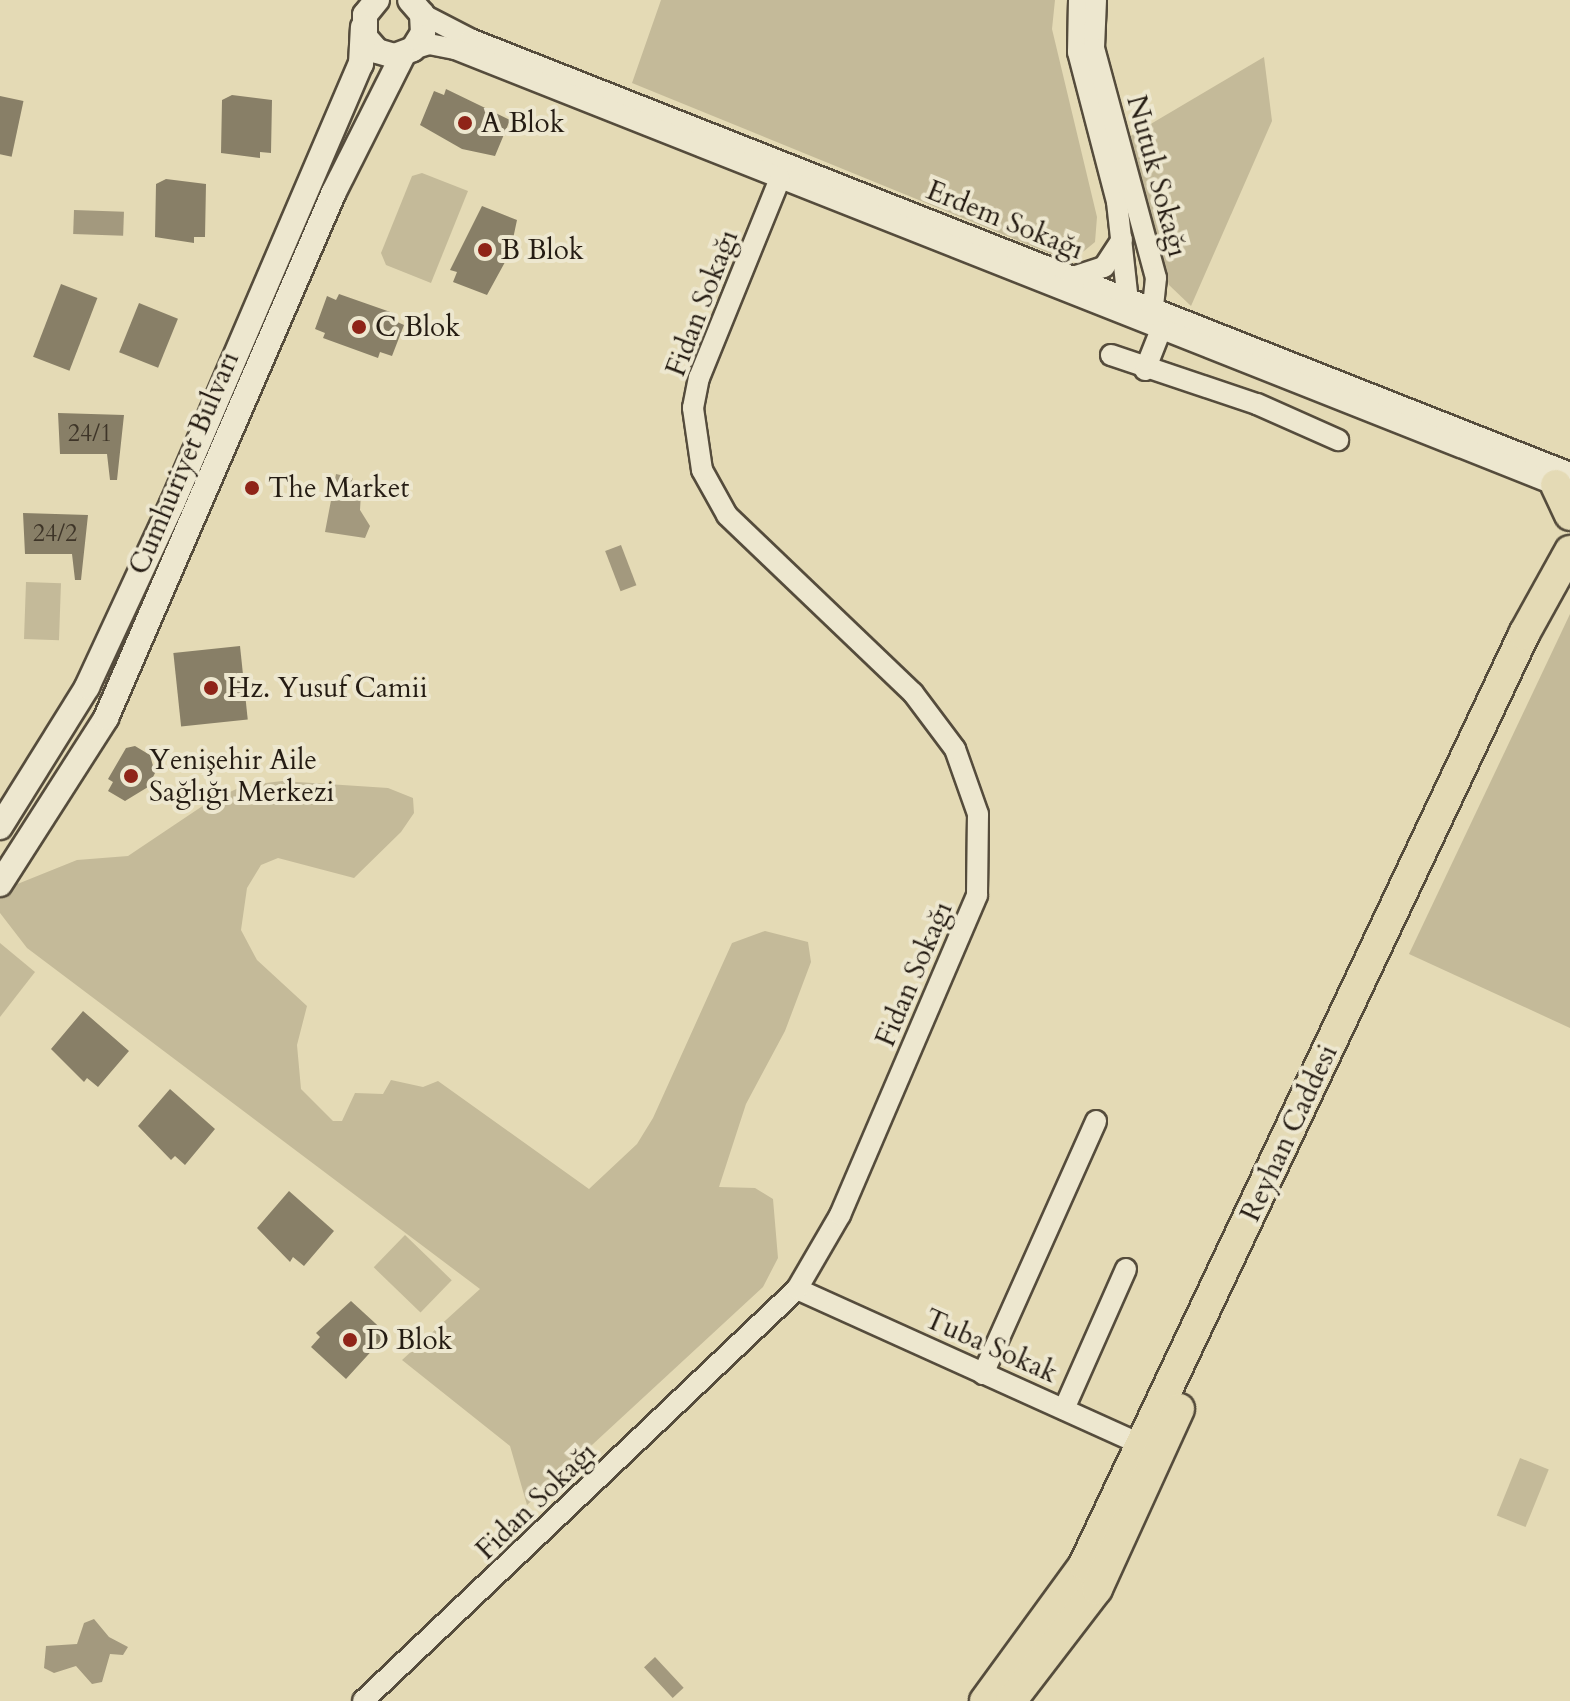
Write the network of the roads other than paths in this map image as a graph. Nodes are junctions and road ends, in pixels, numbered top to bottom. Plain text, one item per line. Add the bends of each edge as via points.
1 (1079, 0) edge
2 (1096, 0) edge
3 (415, 5) edge
4 (367, 11) edge
5 (408, 52) junction
6 (780, 179) junction
7 (323, 187) junction
8 (1122, 239) junction
9 (1073, 277) junction
10 (1126, 298) junction
11 (1145, 316) junction
12 (1160, 332) junction
13 (1111, 355) dead end
14 (1145, 370) junction
15 (228, 407) junction
16 (1338, 440) dead end
17 (1565, 483) edge
18 (1570, 515) edge
19 (1569, 548) edge
20 (1570, 583) edge
21 (0, 827) edge
22 (0, 884) edge
23 (1096, 1121) dead end
24 (1126, 1269) dead end
25 (797, 1289) junction
26 (983, 1374) junction
27 (1064, 1409) junction
28 (1152, 1450) junction
29 (363, 1701) edge
30 (985, 1701) edge
31 (1011, 1701) edge

1 - 8 street, Nutuk Sokağı via 1078,52
2 - 11 street, Nutuk Sokağı via 1094,48 1156,278
3 - 5 street, Cumhuriyet Bulvarı via 423,33
3 - 9 street, Erdem Sokağı via 470,39
4 - 5 street via 377,51
4 - 7 street, Cumhuriyet Bulvarı via 361,64
5 - 6 street, Erdem Sokağı via 429,44 455,49
5 - 7 street, Cumhuriyet Bulvarı
6 - 11 street, Erdem Sokağı
6 - 25 street, Fidan Sokağı via 699,378 693,408 702,470 727,515 936,721 970,779 980,857 961,939 840,1215
7 - 15 street, Cumhuriyet Bulvarı
8 - 9 street, Nutuk Sokağı via 1104,267
8 - 10 street, Nutuk Sokağı
9 - 10 street, Erdem Sokağı
10 - 11 street, Nutuk Sokağı
11 - 12 street, Erdem Sokağı
11 - 17 street, Erdem Sokağı
12 - 14 street
12 - 17 street, Erdem Sokağı
13 - 14 street
14 - 16 street via 1257,404
15 - 21 street, Cumhuriyet Bulvarı via 87,687
15 - 22 street, Cumhuriyet Bulvarı via 106,718
17 - 18 main road
19 - 28 main road, Reyhan Caddesi via 1517,648
20 - 28 main road, Reyhan Caddesi
23 - 26 street
24 - 27 street
25 - 26 street, Tuba Sokak
25 - 29 street, Fidan Sokağı
26 - 27 street, Tuba Sokak
27 - 28 street, Tuba Sokak
28 - 30 main road, Reyhan Caddesi via 1084,1565
28 - 31 main road, Reyhan Caddesi via 1097,1589

